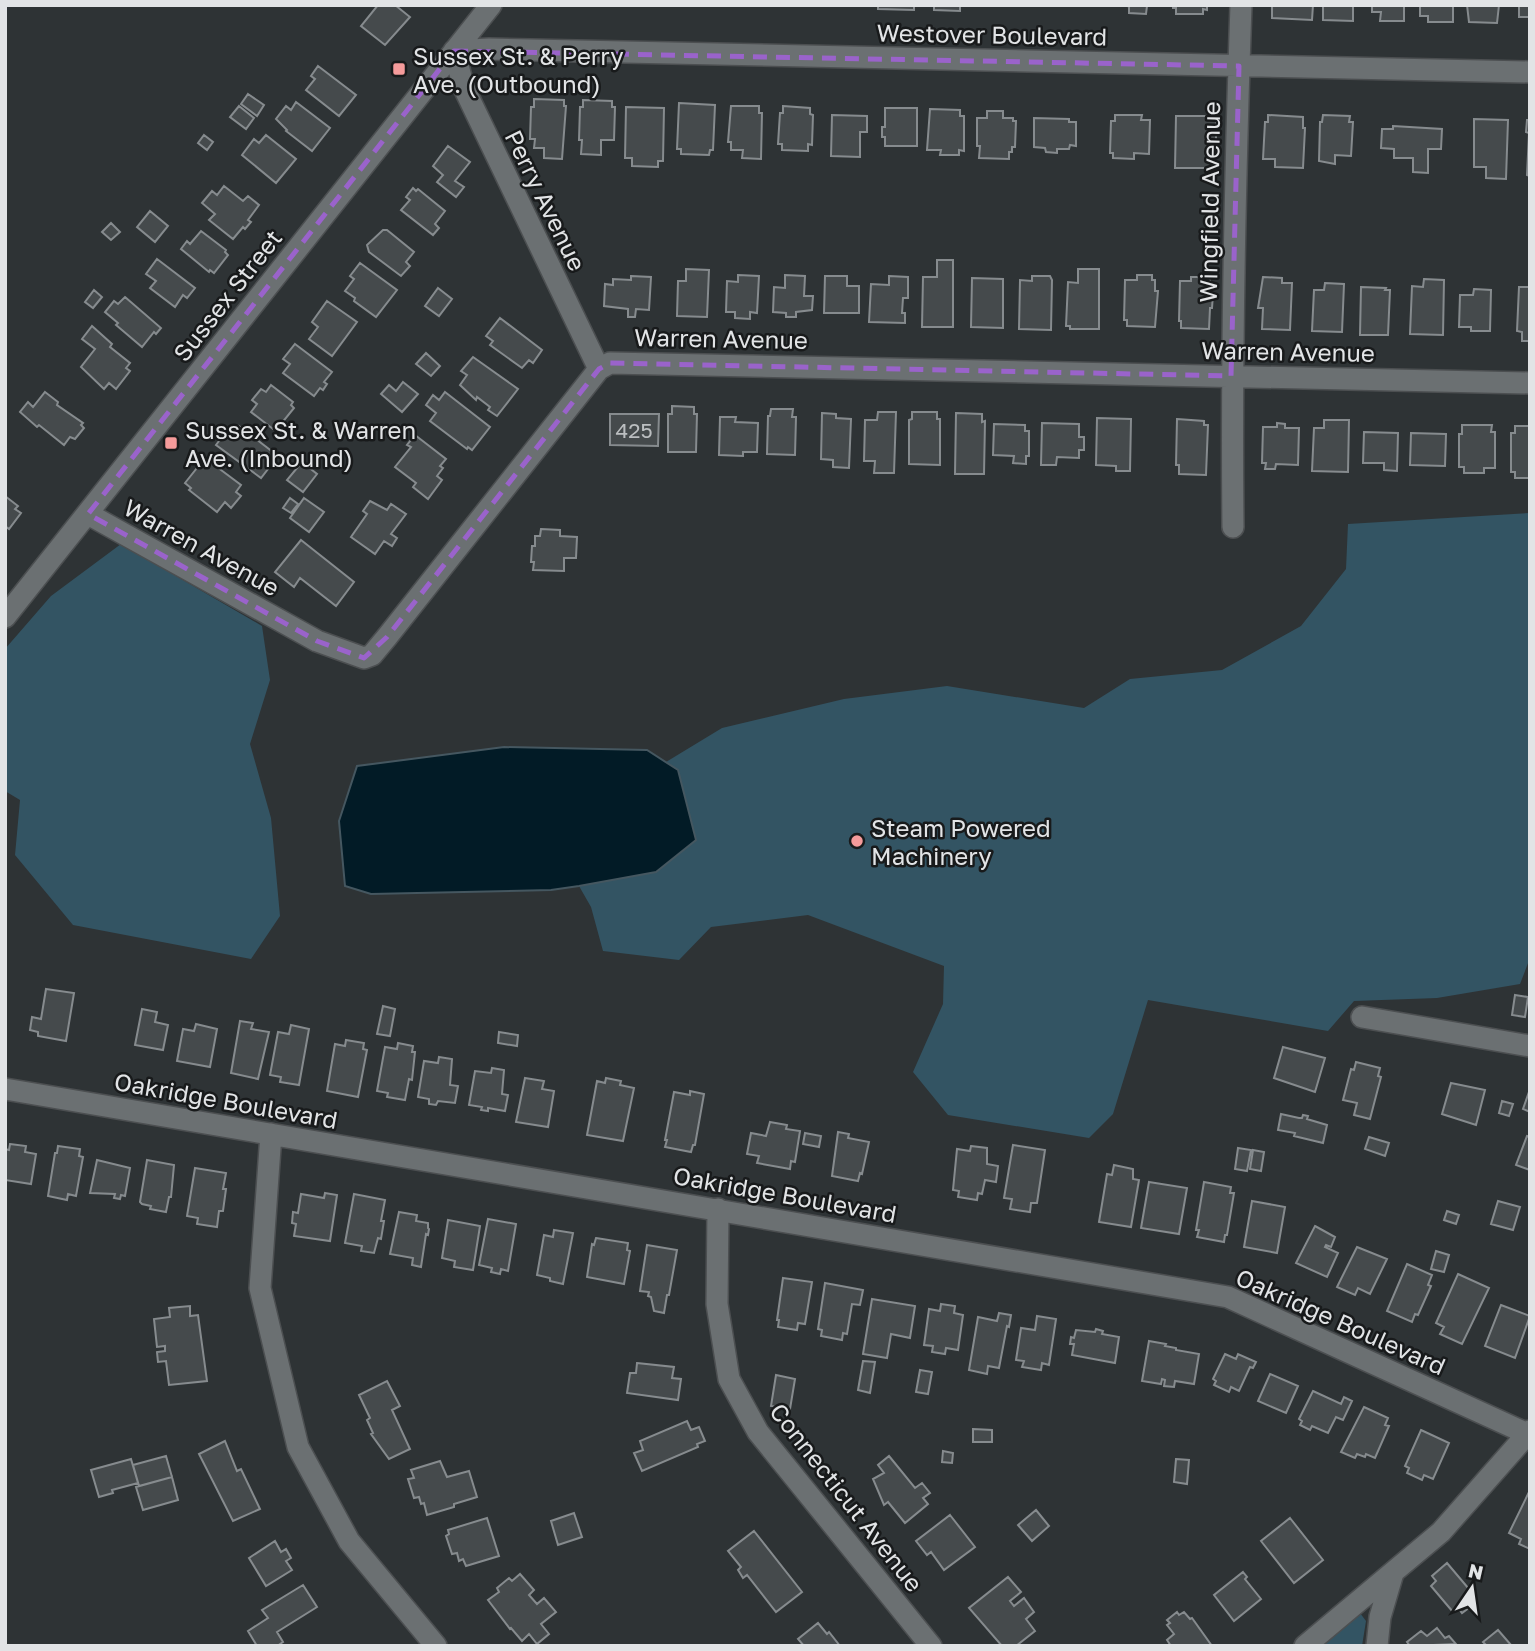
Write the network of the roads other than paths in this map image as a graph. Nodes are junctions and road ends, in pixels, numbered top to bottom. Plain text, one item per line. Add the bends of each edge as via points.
1 (491, 5) edge
2 (1241, 5) edge
3 (454, 51) junction
4 (1238, 66) junction
5 (1530, 72) edge
6 (599, 369) junction
7 (1231, 376) junction
8 (1530, 383) edge
9 (88, 514) junction
10 (1233, 527) dead end
11 (5, 617) edge
12 (1362, 1017) dead end
13 (1530, 1046) edge
14 (5, 1089) edge
15 (271, 1134) junction
16 (718, 1209) junction
17 (1529, 1433) edge
18 (1393, 1572) junction
19 (436, 1646) edge
20 (932, 1646) edge
21 (1305, 1646) edge
22 (1377, 1646) edge

1 - 3 street, Sussex Street
2 - 4 street, Wingfield Avenue
3 - 4 street, Westover Boulevard
3 - 6 street, Perry Avenue via 464,88
3 - 9 street, Sussex Street
4 - 5 street, Westover Boulevard
4 - 7 street, Wingfield Avenue
6 - 7 street, Warren Avenue via 627,361
6 - 9 street, Warren Avenue via 387,637 364,659 317,641
7 - 8 street, Warren Avenue
7 - 10 street, Wingfield Avenue
9 - 11 street, Sussex Street
12 - 13 street
14 - 15 street, Oakridge Boulevard
15 - 16 street, Oakridge Boulevard
15 - 19 street via 260,1288 298,1447 349,1541
16 - 17 street, Oakridge Boulevard via 1228,1297
16 - 20 street, Connecticut Avenue via 716,1304 729,1379 758,1432
17 - 18 street via 1441,1532
18 - 21 street
18 - 22 street

